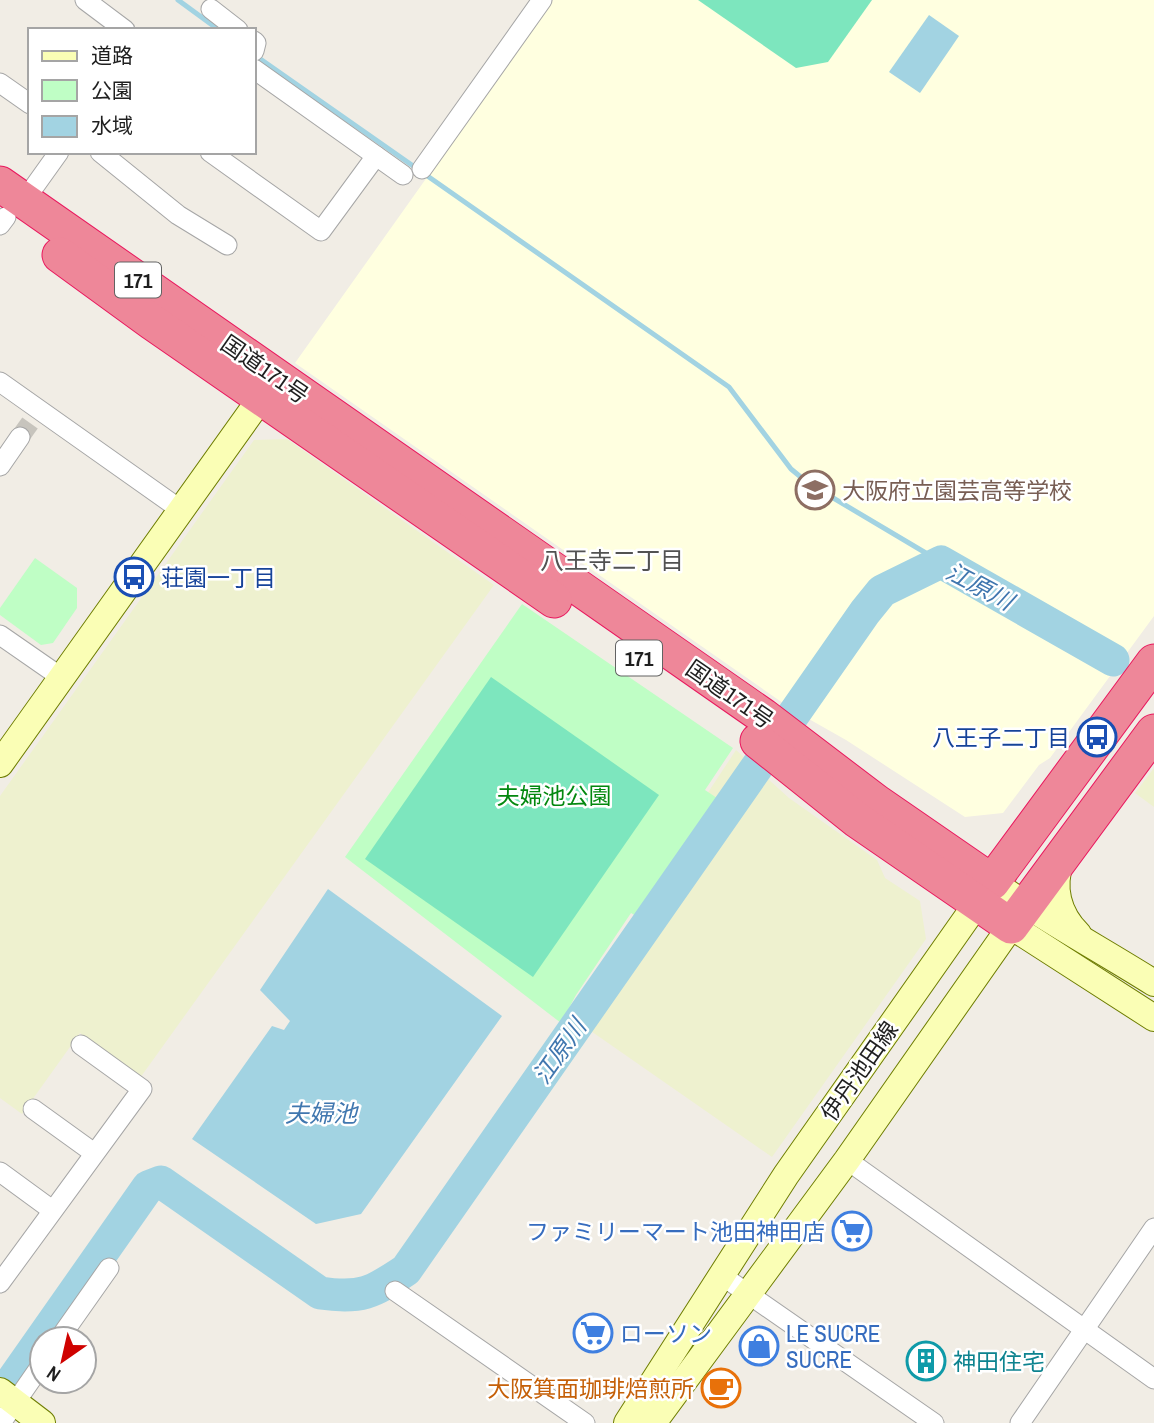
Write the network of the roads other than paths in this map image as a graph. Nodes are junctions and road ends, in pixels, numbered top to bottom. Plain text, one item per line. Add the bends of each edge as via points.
1 (85, 0) edge
2 (542, 0) edge
3 (211, 9) dead end
4 (122, 28) edge
5 (236, 28) edge
6 (256, 70) edge
7 (0, 83) edge
8 (28, 103) edge
9 (57, 154) edge
10 (102, 154) edge
11 (213, 154) edge
12 (376, 156) junction
13 (6, 208) edge
14 (228, 245) dead end
15 (0, 382) edge
16 (268, 387) junction
17 (30, 424) junction
18 (0, 466) edge
19 (181, 510) junction
20 (0, 635) edge
21 (1154, 662) edge
22 (62, 678) junction
23 (1154, 732) edge
24 (5, 748) edge
25 (1063, 856) junction
26 (984, 893) junction
27 (1018, 916) junction
28 (1081, 937) junction
29 (1154, 984) edge
30 (1154, 1018) edge
31 (82, 1045) dead end
32 (33, 1109) dead end
33 (94, 1153) junction
34 (847, 1160) junction
35 (0, 1172) edge
36 (52, 1210) junction
37 (1154, 1228) edge
38 (108, 1268) dead end
39 (721, 1275) junction
40 (0, 1283) edge
41 (395, 1291) dead end
42 (750, 1295) junction
43 (69, 1325) edge
44 (1083, 1328) junction
45 (1154, 1379) edge
46 (28, 1380) edge
47 (6, 1404) edge
48 (42, 1423) edge
49 (585, 1423) edge
50 (627, 1423) edge
51 (653, 1423) edge
52 (934, 1423) edge
53 (1020, 1423) edge

1 - 4 street
2 - 12 street via 412,172
3 - 5 street
6 - 12 street
7 - 8 street
9 - 13 street
10 - 14 street via 178,215
11 - 12 street via 321,231
13 - 16 highway, 国道171号 / 171
15 - 17 street
16 - 19 main road
16 - 26 highway, 国道171号 / 171 via 743,730 857,820
17 - 18 street
17 - 19 street
19 - 22 main road
20 - 22 street
21 - 26 highway
22 - 24 main road
23 - 25 highway
25 - 27 highway
25 - 28 main road via 1056,879 1058,898 1065,917
26 - 27 highway, 国道171号 / 171
26 - 39 main road, 伊丹池田線 via 793,1163
27 - 28 main road
27 - 30 main road
27 - 34 main road, 伊丹池田線
28 - 29 main road
31 - 33 street via 142,1089
32 - 33 street
33 - 36 street
34 - 42 main road, 伊丹池田線
34 - 44 street
35 - 36 street
36 - 40 street
37 - 44 street
38 - 43 street
39 - 42 street
39 - 50 main road, 伊丹池田線
41 - 49 street
42 - 51 main road, 伊丹池田線
42 - 52 street
44 - 45 street
44 - 53 street
46 - 47 street
47 - 48 main road

